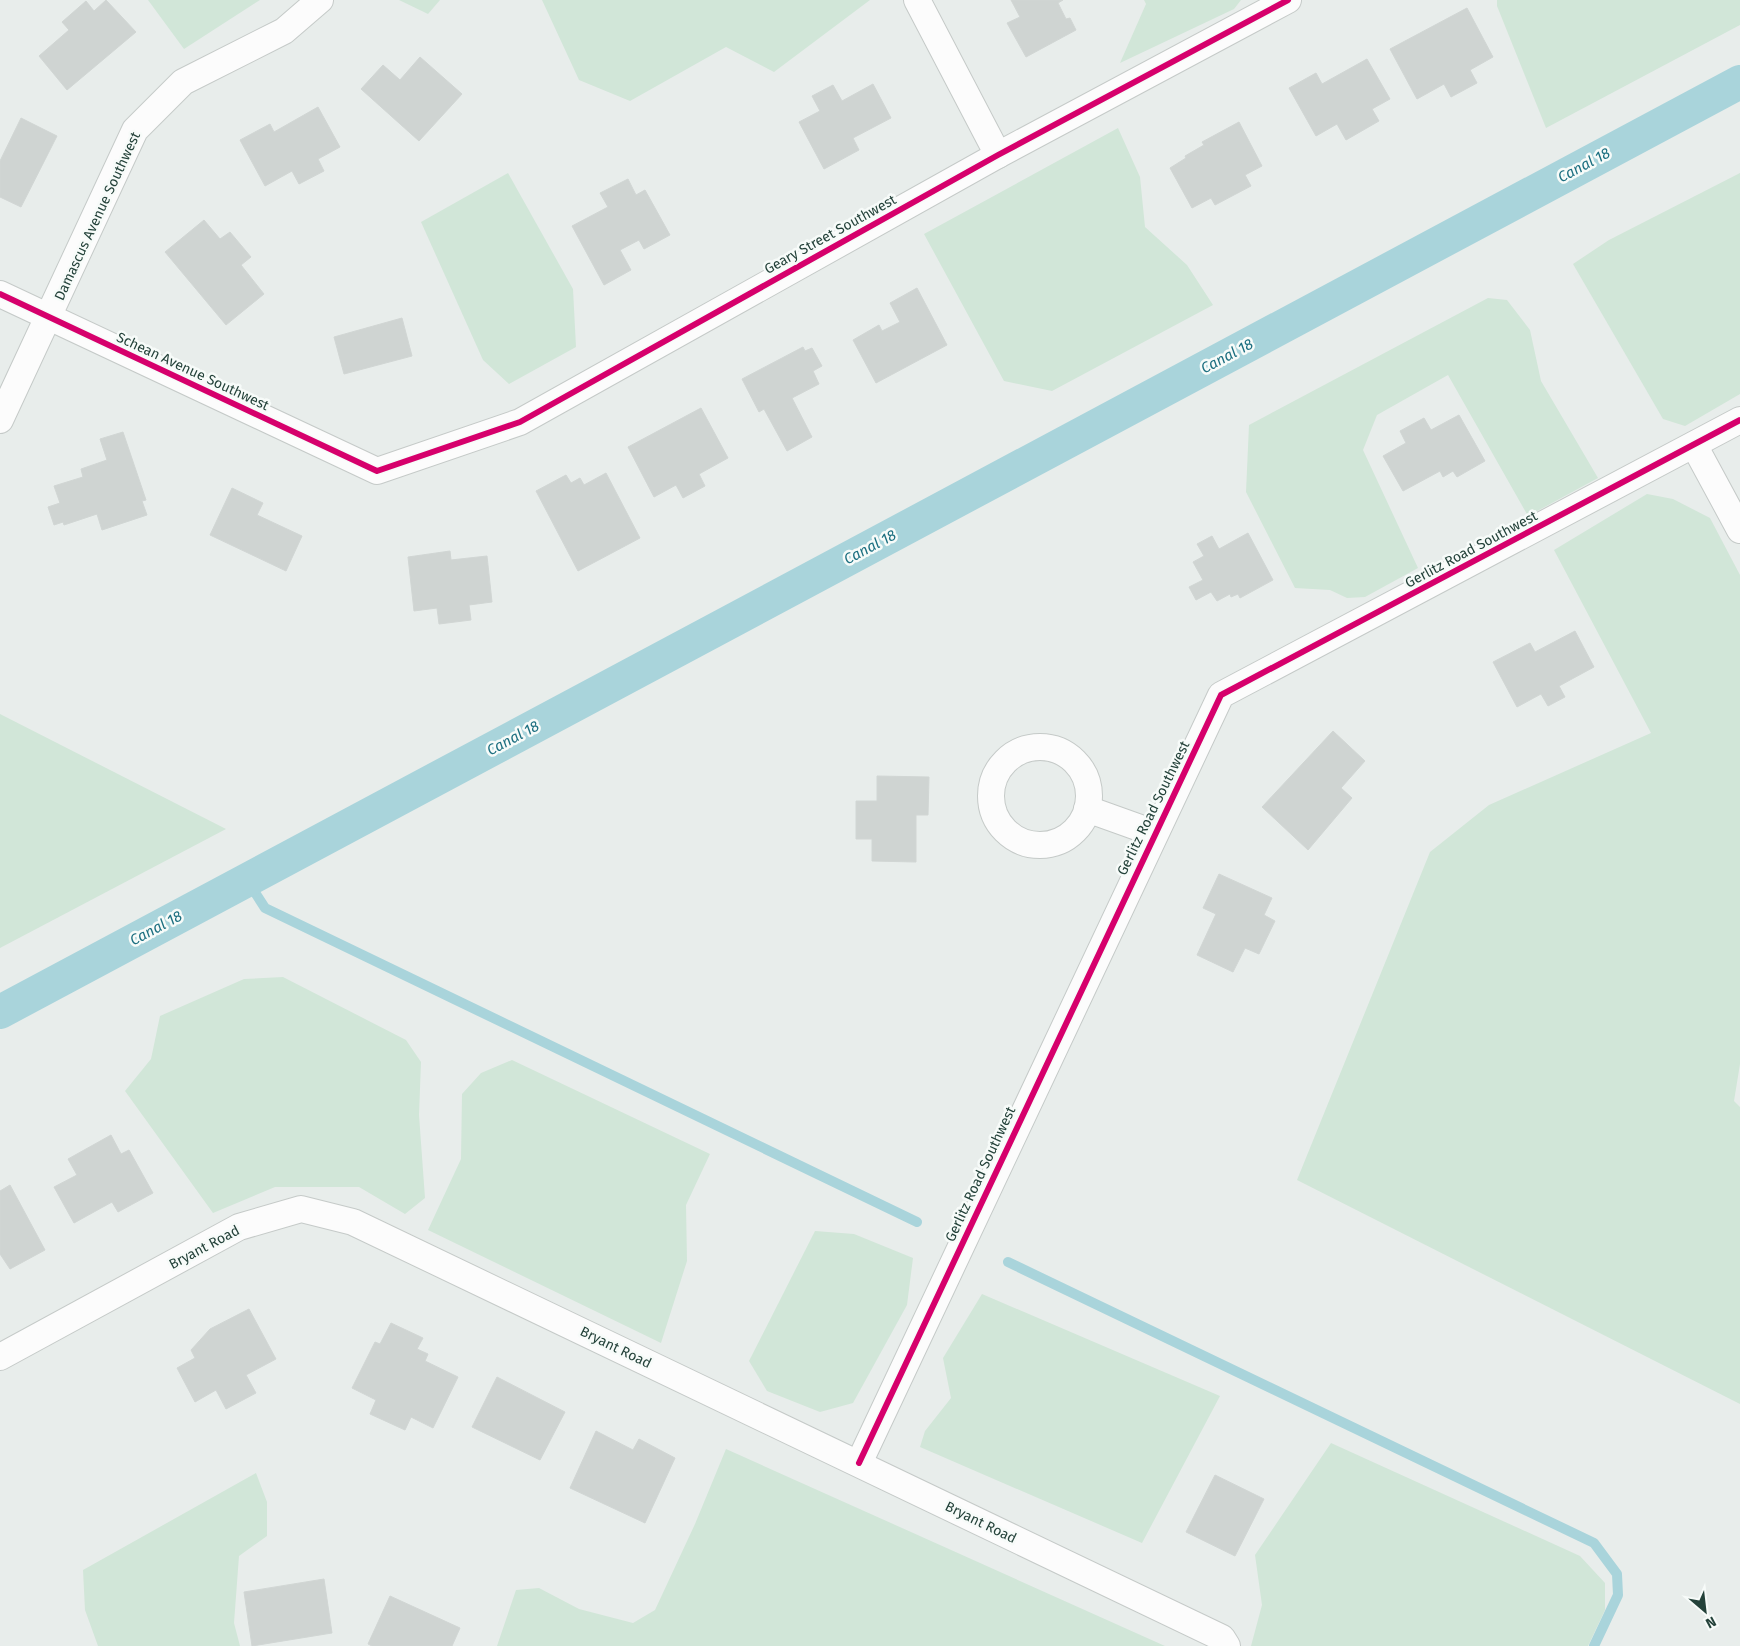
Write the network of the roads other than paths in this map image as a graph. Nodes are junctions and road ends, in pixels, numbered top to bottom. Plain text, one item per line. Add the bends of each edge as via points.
1 (320, 0) edge
2 (917, 0) edge
3 (1288, 0) edge
4 (998, 155) junction
5 (0, 294) edge
6 (49, 317) junction
7 (0, 420) edge
8 (1740, 420) edge
9 (1694, 445) junction
10 (376, 471) joint
11 (1740, 530) edge
12 (1087, 810) dead end
13 (1154, 833) junction
14 (0, 1357) edge
15 (859, 1463) junction
16 (1227, 1646) edge

1 - 6 street, Damascus Avenue Southwest via 284,31 183,82 135,130
2 - 4 street
3 - 4 street, Geary Street Southwest
4 - 10 street, Geary Street Southwest via 520,422
5 - 6 street, Schean Avenue Southwest
6 - 7 street, Damascus Avenue Southwest
6 - 10 street, Schean Avenue Southwest
8 - 9 street, Gerlitz Road Southwest
9 - 11 street
9 - 13 street, Gerlitz Road Southwest via 1221,695
12 - 13 street
13 - 15 street, Gerlitz Road Southwest
14 - 15 street, Bryant Road via 239,1227 301,1209 352,1222
15 - 16 street, Bryant Road via 1222,1638

